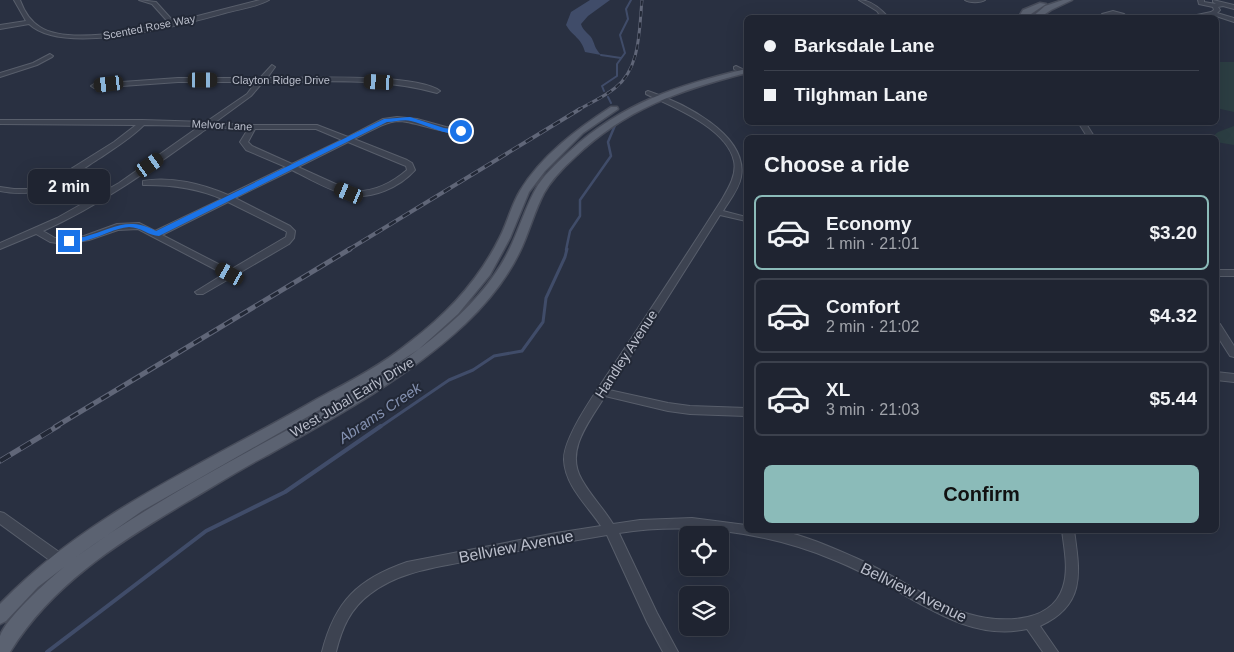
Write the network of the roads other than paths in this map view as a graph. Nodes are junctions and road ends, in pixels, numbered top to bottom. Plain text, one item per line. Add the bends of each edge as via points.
1 (17, 0) edge
2 (142, 0) edge
3 (266, 0) edge
4 (862, 0) edge
5 (968, 0) edge
6 (982, 0) edge
7 (1051, 0) edge
8 (1069, 0) edge
9 (1199, 1) edge
10 (1216, 3) edge
11 (1234, 7) edge
12 (1213, 13) junction
13 (883, 15) edge
14 (1025, 15) edge
15 (1038, 15) edge
16 (1106, 15) edge
17 (1122, 15) edge
18 (1202, 15) edge
19 (1234, 20) edge
20 (29, 22) junction
21 (172, 23) junction
22 (0, 27) edge
23 (50, 56) dead end
24 (272, 67) dead end
25 (744, 70) edge
26 (0, 75) edge
27 (263, 80) junction
28 (94, 86) dead end
29 (437, 91) dead end
30 (653, 95) junction
31 (0, 122) edge
32 (143, 122) junction
33 (208, 124) junction
34 (253, 127) junction
35 (467, 130) dead end
36 (348, 139) junction
37 (291, 167) junction
38 (146, 183) dead end
39 (0, 189) edge
40 (228, 199) junction
41 (717, 212) junction
42 (744, 219) edge
43 (37, 231) junction
44 (156, 234) junction
45 (0, 246) edge
46 (1219, 273) edge
47 (1234, 273) edge
48 (230, 274) junction
49 (200, 292) dead end
50 (1219, 331) edge
51 (1234, 354) edge
52 (1219, 376) edge
53 (1234, 378) edge
54 (602, 392) junction
55 (744, 412) edge
56 (0, 517) edge
57 (610, 529) junction
58 (744, 530) edge
59 (760, 533) edge
60 (1068, 533) edge
61 (66, 565) junction
62 (0, 616) edge
63 (1030, 623) junction
64 (0, 652) edge
65 (330, 652) edge
66 (672, 652) edge
67 (1051, 652) edge

1 - 20 street
2 - 21 street via 154,4
3 - 21 street, Scented Rose Way
4 - 13 street
5 - 6 street
7 - 14 main road
8 - 15 main road
9 - 10 street
10 - 11 street
10 - 12 street via 1217,10
12 - 18 street
12 - 19 street
16 - 17 street
20 - 21 street, Scented Rose Way via 41,31 75,37 114,35
20 - 22 street
23 - 26 street
24 - 27 street
25 - 30 main road, West Jubal Early Drive
27 - 28 street, Clayton Ridge Drive via 154,80
27 - 29 street, Clayton Ridge Drive via 379,82 419,85
27 - 33 street via 248,96
30 - 41 street, Handley Avenue via 712,126 734,152 737,176
30 - 61 main road, West Jubal Early Drive via 596,131 556,170 542,187 516,248 490,290 461,322 420,356 344,406
31 - 32 street, Melvor Lane
32 - 33 street, Melvor Lane
32 - 39 street via 127,137 55,183 27,191
33 - 34 street, Melvor Lane
33 - 43 street via 109,193
34 - 36 street, Melvor Lane via 317,127
34 - 37 street via 244,140 246,146
35 - 36 street via 450,131 418,120 398,118 381,122
36 - 37 street
36 - 37 street, Melvor Lane via 409,164 410,171 372,193 355,194
37 - 40 street
38 - 40 street via 192,185
40 - 44 street
40 - 48 street via 287,228 291,233 286,242
41 - 42 street
41 - 54 street, Handley Avenue
43 - 44 street via 61,242 130,225 142,226
43 - 45 street
44 - 48 street
46 - 47 street
48 - 49 street
50 - 51 street
52 - 53 street
54 - 55 street via 668,407
54 - 57 street, Handley Avenue via 573,440 570,464 580,490
56 - 61 street
57 - 58 street, Bellview Avenue via 674,522
57 - 65 street, Bellview Avenue via 432,562 388,575 364,590 347,607 338,621
57 - 66 street, Handley Avenue
59 - 63 street, Bellview Avenue via 831,553 890,579 967,620 1005,626
60 - 63 street, Bellview Avenue via 1073,573 1070,588 1053,612
61 - 62 main road, West Jubal Early Drive via 32,582
61 - 64 main road, West Jubal Early Drive via 28,610
63 - 67 street

